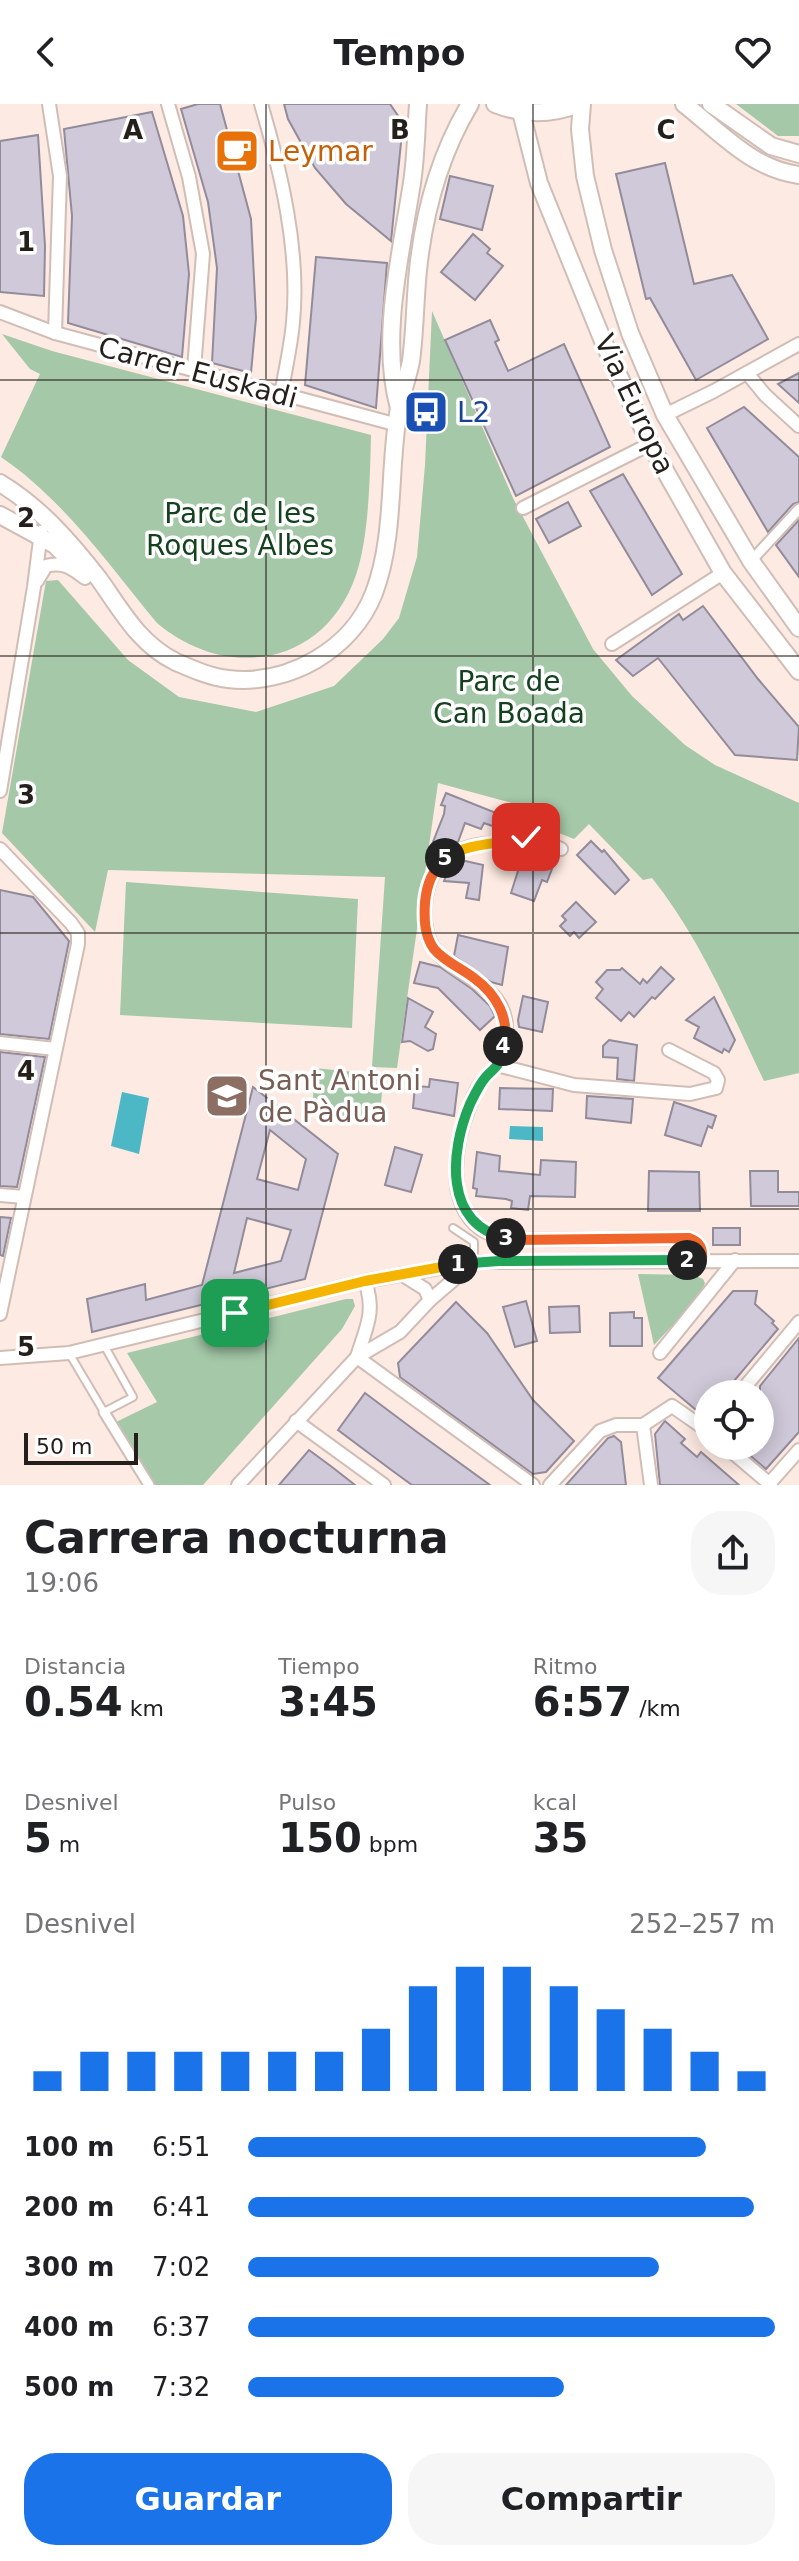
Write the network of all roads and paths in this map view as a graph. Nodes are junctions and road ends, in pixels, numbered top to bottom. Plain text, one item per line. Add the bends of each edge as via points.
1 (49, 104) edge
2 (168, 104) edge
3 (261, 104) edge
4 (418, 104) edge
5 (470, 104) edge
6 (495, 104) edge
7 (580, 104) edge
8 (684, 104) edge
9 (711, 104) edge
10 (521, 112) junction
11 (799, 154) edge
12 (799, 175) edge
13 (0, 312) edge
14 (55, 333) junction
15 (799, 344) edge
16 (194, 369) junction
17 (747, 373) junction
18 (281, 395) junction
19 (665, 415) junction
20 (399, 416) junction
21 (799, 426) edge
22 (650, 444) junction
23 (0, 483) edge
24 (523, 508) dead end
25 (799, 509) edge
26 (40, 513) junction
27 (0, 515) edge
28 (41, 536) junction
29 (751, 561) junction
30 (723, 573) junction
31 (85, 578) junction
32 (34, 587) junction
33 (115, 605) junction
34 (799, 628) edge
35 (612, 644) dead end
36 (799, 671) edge
37 (0, 791) edge
38 (0, 849) edge
39 (561, 849) dead end
40 (0, 1043) edge
41 (55, 1049) junction
42 (669, 1050) dead end
43 (497, 1065) junction
44 (0, 1195) edge
45 (24, 1197) junction
46 (453, 1228) dead end
47 (702, 1260) junction
48 (735, 1260) junction
49 (799, 1261) edge
50 (474, 1262) junction
51 (400, 1274) junction
52 (365, 1281) junction
53 (430, 1300) junction
54 (0, 1314) edge
55 (799, 1322) edge
56 (104, 1345) junction
57 (69, 1353) junction
58 (660, 1353) dead end
59 (357, 1357) junction
60 (0, 1358) edge
61 (751, 1380) edge
62 (104, 1412) junction
63 (296, 1421) junction
64 (694, 1421) edge
65 (643, 1425) junction
66 (799, 1450) edge
67 (741, 1460) edge
68 (242, 1480) edge
69 (149, 1485) edge
70 (257, 1485) edge
71 (384, 1485) edge
72 (533, 1485) edge
73 (550, 1485) edge
74 (651, 1485) edge
75 (769, 1485) edge

1 - 14 street via 60,176
2 - 16 street via 203,254
3 - 18 street via 286,198 292,262 293,320
4 - 20 street via 393,331 392,382
5 - 20 street via 445,151 431,201
6 - 10 street
7 - 10 street
7 - 19 street, Via Europa via 585,176 603,250
8 - 12 street via 747,155
9 - 11 street via 771,146
10 - 22 street, Via Europa via 539,183
13 - 14 street, Carrer Euskadi
14 - 16 street, Carrer Euskadi
15 - 17 street
16 - 18 street, Carrer Euskadi
17 - 19 street
17 - 21 street
18 - 20 street, Carrer Euskadi
19 - 29 street, Via Europa
20 - 33 street via 389,518 374,592 355,626 334,648 267,678 212,676 161,653
22 - 24 street
22 - 30 street, Via Europa
23 - 26 street
25 - 29 street
26 - 28 street
26 - 33 street via 86,563
27 - 28 street
28 - 31 street via 65,553
28 - 32 street
29 - 34 street, Via Europa
30 - 35 street
30 - 36 street, Via Europa
31 - 32 street via 54,564 46,566
31 - 33 street
32 - 37 street
38 - 41 street via 78,933
39 - 43 street via 526,837 474,845 445,858 428,884 424,925 431,943 482,985 505,1019
40 - 41 street
41 - 45 street
42 - 43 street via 714,1073 716,1088 690,1094 574,1085
43 - 47 street via 470,1104 456,1157 460,1198 474,1223 516,1240 689,1238 698,1241
44 - 45 street
45 - 54 street
46 - 50 lane via 474,1242
47 - 48 street
47 - 50 street
48 - 49 street
48 - 58 street
50 - 51 street
50 - 53 street
51 - 52 street
51 - 53 street via 425,1289
52 - 56 street
52 - 59 street via 371,1310
53 - 59 street via 400,1332
55 - 61 street
56 - 57 street
56 - 62 lane via 133,1397
57 - 60 street
57 - 62 lane
59 - 63 street
59 - 72 street
62 - 69 street
63 - 68 street
63 - 71 street
64 - 65 street via 672,1406
65 - 73 street via 600,1431
65 - 74 street
66 - 75 street
67 - 75 street
68 - 70 street

